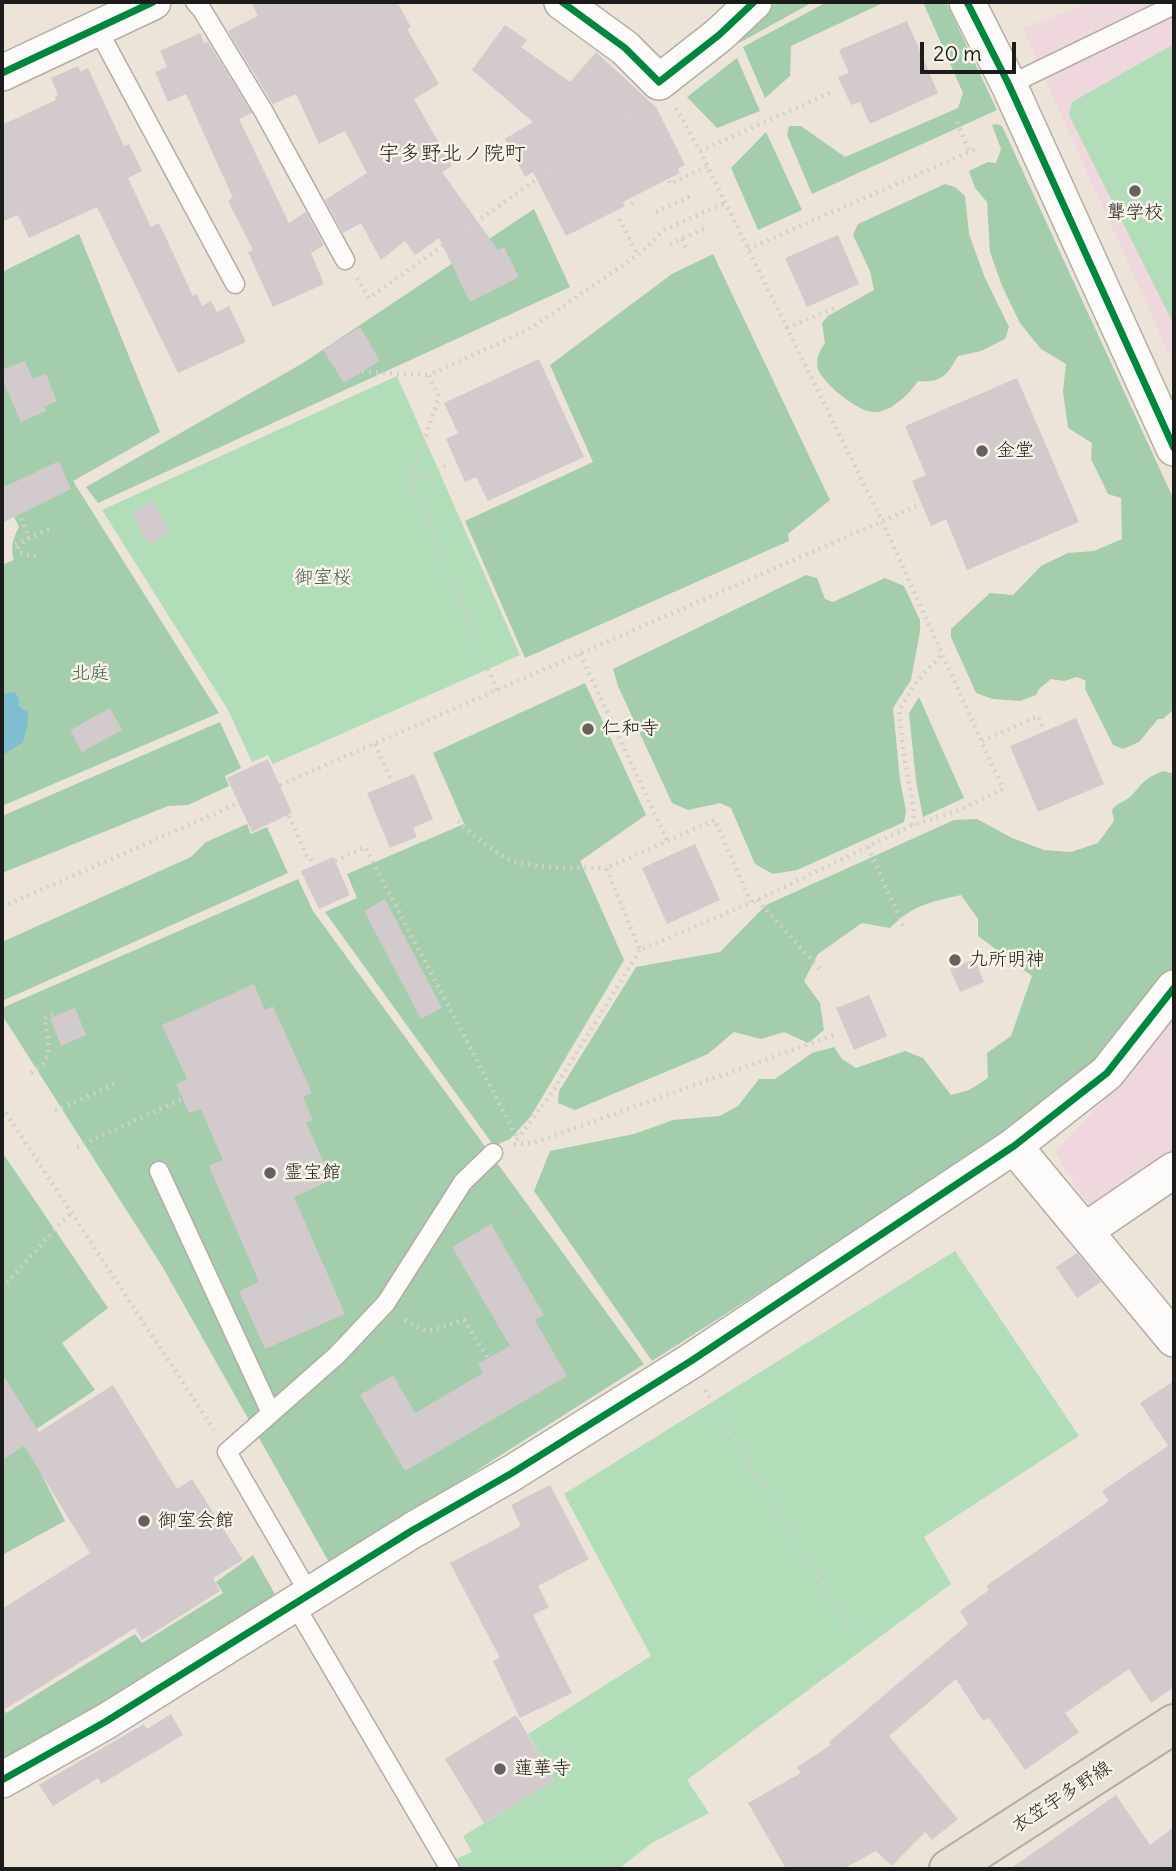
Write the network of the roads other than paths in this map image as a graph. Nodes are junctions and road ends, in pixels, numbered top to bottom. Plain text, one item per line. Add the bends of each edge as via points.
1 (153, 2) edge
2 (195, 2) edge
3 (562, 2) edge
4 (754, 2) edge
5 (967, 2) edge
6 (1174, 5) edge
7 (97, 28) junction
8 (2, 73) edge
9 (1009, 85) junction
10 (345, 260) dead end
11 (235, 284) dead end
12 (1174, 448) edge
13 (1174, 988) edge
14 (1014, 1146) junction
15 (494, 1153) road end
16 (1174, 1170) edge
17 (159, 1171) dead end
18 (1086, 1230) junction
19 (1174, 1339) edge
20 (271, 1413) junction
21 (302, 1600) junction
22 (1174, 1724) edge
23 (2, 1780) edge
24 (450, 1869) edge
25 (949, 1869) edge

1 - 7 street
2 - 10 lane via 264,112
3 - 4 street via 625,48 659,82
5 - 9 street
6 - 9 lane
7 - 8 street
7 - 11 lane
9 - 12 street
13 - 14 street via 1107,1073
14 - 18 street
14 - 21 street via 691,1361
15 - 20 lane via 463,1182 386,1303 337,1355
16 - 18 street
17 - 20 lane
18 - 19 street
20 - 21 lane via 228,1452
21 - 23 street
21 - 24 lane
22 - 25 main road, 衣笠宇多野線

